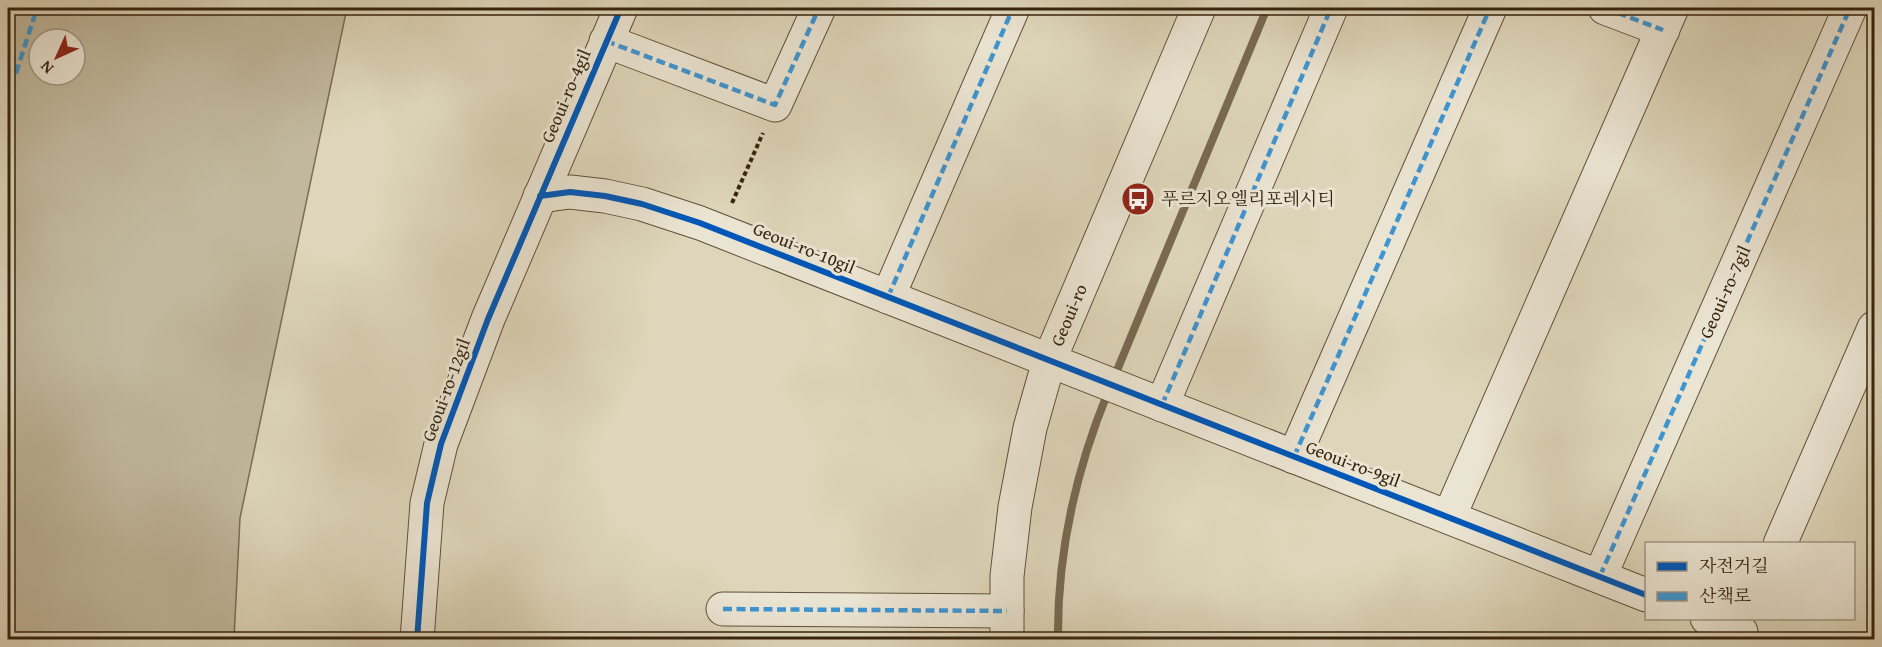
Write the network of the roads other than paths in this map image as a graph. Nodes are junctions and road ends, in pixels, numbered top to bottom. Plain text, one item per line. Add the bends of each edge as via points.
1 (621, 8) edge
2 (819, 8) edge
3 (1013, 8) edge
4 (1199, 8) edge
5 (1330, 8) edge
6 (1490, 8) edge
7 (1605, 8) edge
8 (1850, 8) edge
9 (1668, 19) edge
10 (606, 41) junction
11 (540, 196) junction
12 (888, 297) junction
13 (1875, 328) edge
14 (1049, 361) junction
15 (1152, 401) junction
16 (1294, 456) junction
17 (1449, 517) junction
18 (1780, 542) edge
19 (1600, 576) junction
20 (1645, 594) edge
21 (723, 609) dead end
22 (1713, 620) edge
23 (1007, 625) edge
24 (1744, 630) edge
25 (417, 639) edge

1 - 10 street, Geoui-ro-4gil
2 - 10 street, Geoui-ro-4gil via 776,105
3 - 12 street
4 - 14 street, Geoui-ro
5 - 15 street
6 - 16 street, Geoui-ro-9gil
7 - 9 street
8 - 19 street, Geoui-ro-7gil
9 - 17 street
10 - 11 street, Geoui-ro-4gil
11 - 12 street, Geoui-ro-10gil via 570,192 642,204
11 - 25 street, Geoui-ro-12gil via 441,444 427,503
12 - 14 street, Geoui-ro-10gil
13 - 18 street
14 - 15 street, Geoui-ro-9gil
14 - 23 street, Geoui-ro via 1030,428 1015,507 1007,576
15 - 16 street, Geoui-ro-9gil
16 - 17 street, Geoui-ro-9gil
17 - 19 street, Geoui-ro-9gil
19 - 20 street, Geoui-ro-9gil
21 - 23 street
22 - 24 street

